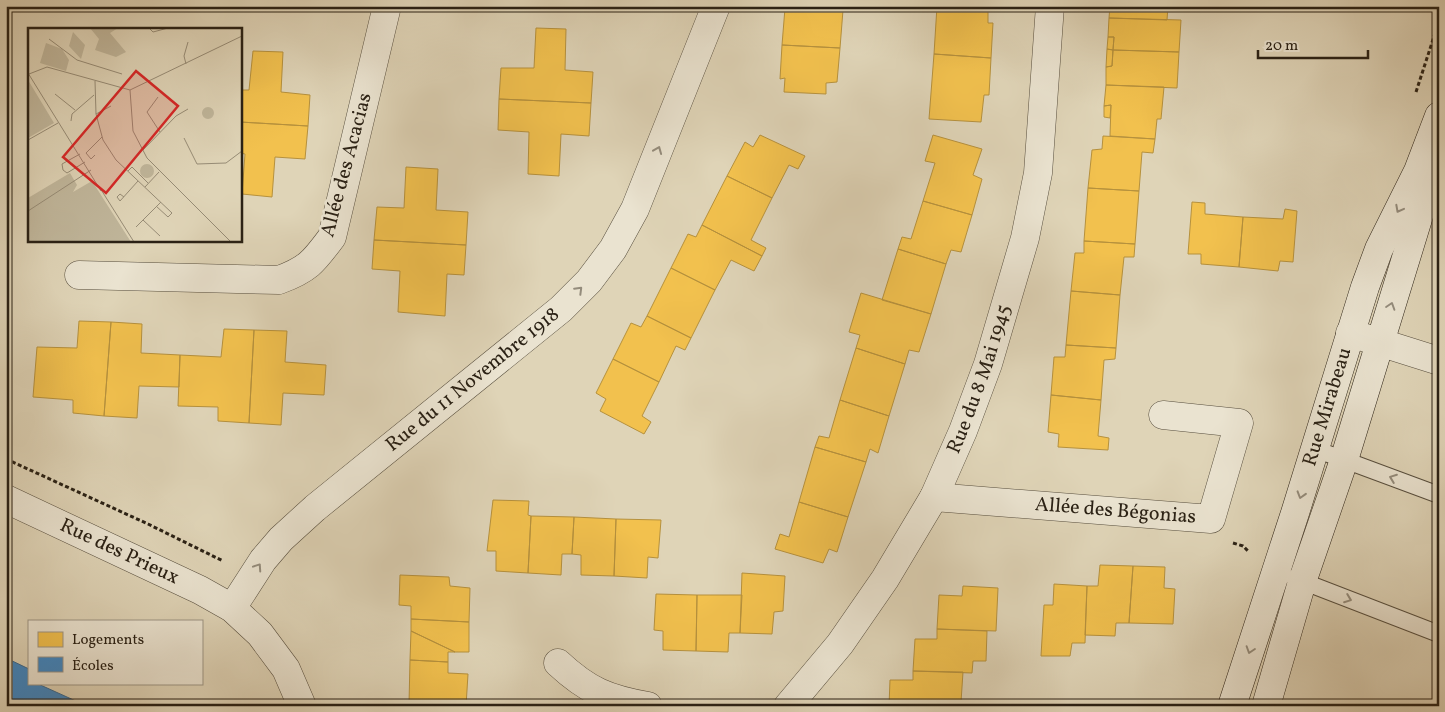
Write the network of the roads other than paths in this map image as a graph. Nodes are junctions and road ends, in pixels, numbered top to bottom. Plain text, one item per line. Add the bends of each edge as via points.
1 (387, 6) edge
2 (716, 6) edge
3 (1050, 6) edge
4 (1439, 116) edge
5 (1439, 147) edge
6 (79, 275) dead end
7 (1350, 334) junction
8 (1379, 342) junction
9 (1439, 361) edge
10 (1163, 415) dead end
11 (1315, 449) junction
12 (1344, 460) junction
13 (1439, 495) edge
14 (934, 497) junction
15 (6, 499) edge
16 (1276, 570) junction
17 (1302, 582) junction
18 (232, 608) junction
19 (1439, 634) edge
20 (558, 663) dead end
21 (302, 706) edge
22 (648, 706) edge
23 (788, 706) edge
24 (1232, 706) edge
25 (1266, 706) edge

1 - 6 street, Allée des Acacias via 332,237 314,261 298,273 279,280
18 -> 2 street, Rue du 11 Novembre 1918 via 281,539 561,309 589,280 613,249 635,208
3 - 14 street, Rue du 8 Mai 1945 via 1038,173 1025,238 988,364
4 -> 7 street, Rue Mirabeau via 1372,268
8 -> 5 street, Rue Mirabeau
7 - 8 street
7 - 11 street, Rue Mirabeau
8 - 9 street
8 - 12 street, Rue Mirabeau
10 - 14 street, Allée des Bégonias via 1240,423 1211,519
11 - 12 lane
11 -> 16 street, Rue Mirabeau
13 -> 12 lane
12 - 17 street, Rue Mirabeau
14 - 23 street, Rue du 8 Mai 1945 via 885,579 840,644
15 - 18 street, Rue des Prieux
16 - 17 lane
16 -> 24 street, Rue Mirabeau
17 -> 19 lane
17 - 25 street, Rue Mirabeau
18 - 21 street via 260,634 286,668
20 - 22 street via 590,689

